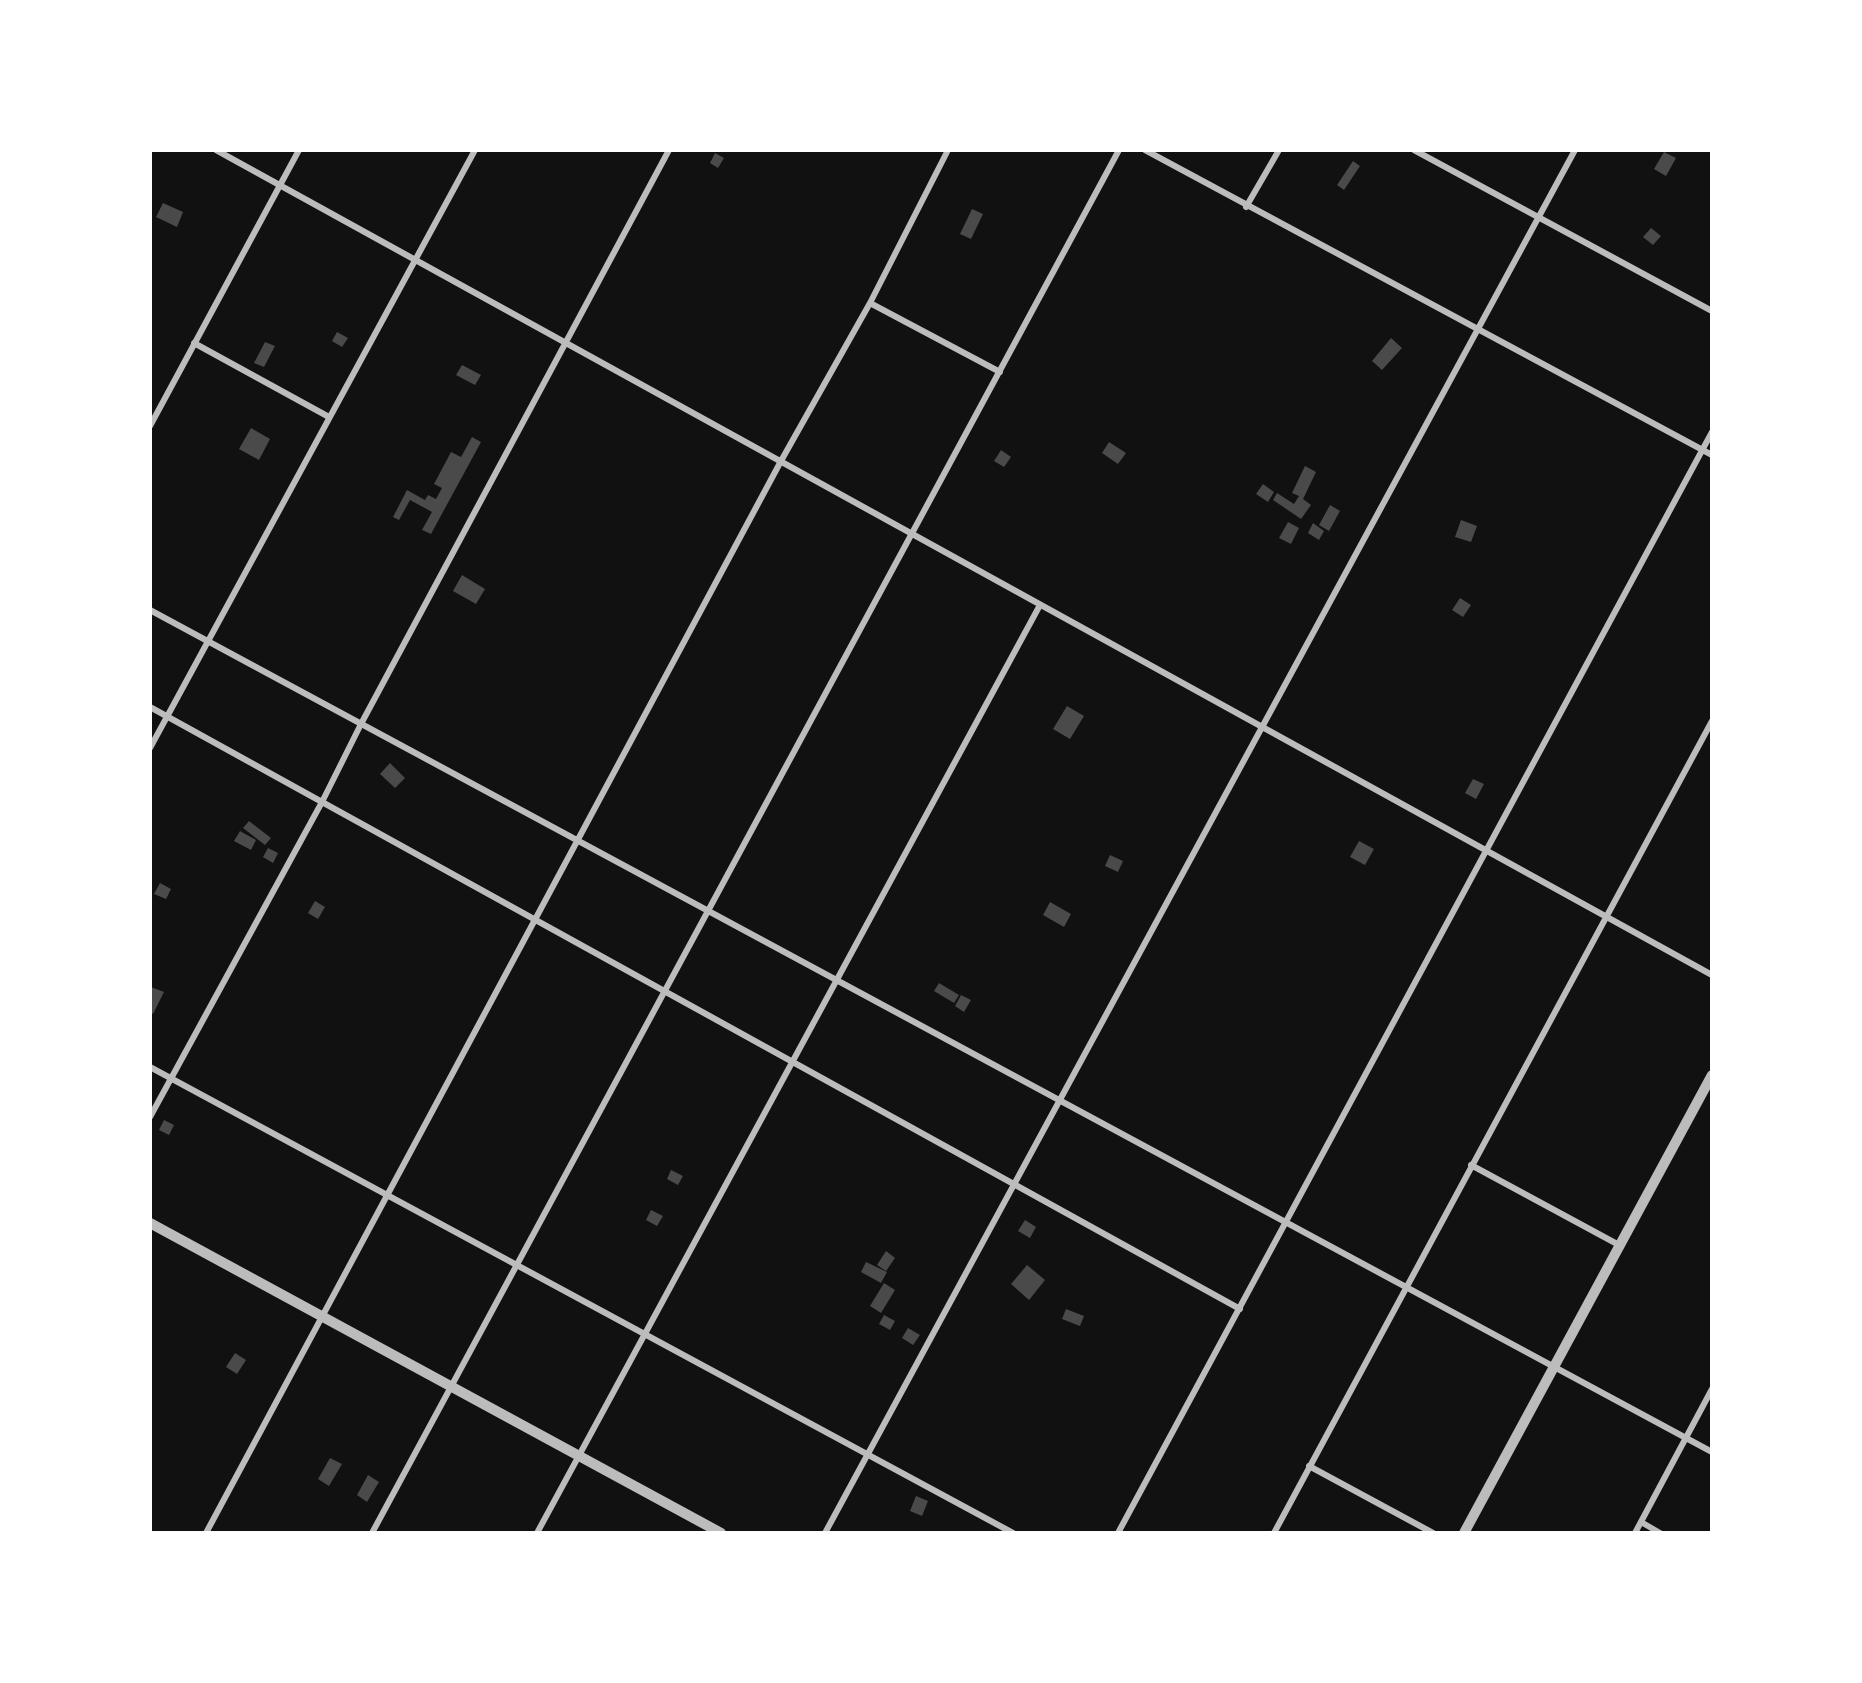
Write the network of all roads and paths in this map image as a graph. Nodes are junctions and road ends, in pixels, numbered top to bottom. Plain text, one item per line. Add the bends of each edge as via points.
1 (216, 150) edge
2 (299, 150) edge
3 (475, 150) edge
4 (669, 150) edge
5 (948, 150) edge
6 (1119, 150) edge
7 (1145, 150) edge
8 (1279, 150) edge
9 (1414, 150) edge
10 (1575, 150) edge
11 (280, 185) junction
12 (1246, 207) junction
13 (1538, 218) junction
14 (415, 260) junction
15 (870, 303) junction
16 (1712, 311) edge
17 (1477, 331) junction
18 (194, 343) junction
19 (565, 343) junction
20 (1000, 372) junction
21 (329, 417) junction
22 (150, 426) edge
23 (1712, 432) edge
24 (1702, 450) junction
25 (1712, 455) edge
26 (781, 461) junction
27 (912, 534) junction
28 (1040, 605) junction
29 (150, 610) edge
30 (208, 642) junction
31 (150, 707) edge
32 (167, 717) junction
33 (1712, 721) edge
34 (361, 724) junction
35 (1262, 727) junction
36 (150, 748) edge
37 (322, 802) junction
38 (578, 841) junction
39 (1487, 850) junction
40 (708, 911) junction
41 (1606, 916) junction
42 (535, 920) junction
43 (1712, 975) edge
44 (838, 981) junction
45 (665, 991) junction
46 (794, 1063) junction
47 (150, 1067) edge
48 (1712, 1075) edge
49 (171, 1078) junction
50 (1060, 1101) junction
51 (150, 1117) edge
52 (1471, 1165) junction
53 (1014, 1184) junction
54 (387, 1195) junction
55 (1286, 1222) junction
56 (150, 1223) edge
57 (1620, 1245) junction
58 (517, 1265) junction
59 (1406, 1287) junction
60 (1240, 1309) junction
61 (322, 1316) junction
62 (644, 1334) junction
63 (1554, 1367) junction
64 (452, 1386) junction
65 (1712, 1389) edge
66 (1685, 1437) junction
67 (1712, 1452) edge
68 (867, 1454) junction
69 (579, 1456) junction
70 (1309, 1466) junction
71 (1641, 1522) junction
72 (207, 1533) edge
73 (372, 1533) edge
74 (537, 1533) edge
75 (721, 1533) edge
76 (825, 1533) edge
77 (1013, 1533) edge
78 (1118, 1533) edge
79 (1274, 1533) edge
80 (1433, 1533) edge
81 (1464, 1533) edge
82 (1635, 1533) edge
83 (1660, 1533) edge

1 - 11 street
2 - 11 street
3 - 14 street
4 - 19 street
5 - 15 street
6 - 20 street
7 - 12 street
8 - 12 street
9 - 13 street
10 - 13 street
11 - 14 street
11 - 18 street
12 - 17 street
13 - 16 street
13 - 17 street
14 - 19 street
14 - 21 street
15 - 20 street
15 - 26 street
17 - 24 street
17 - 35 street
18 - 21 street
18 - 22 street
19 - 26 street
19 - 34 street
20 - 27 street
21 - 30 street
23 - 24 street
24 - 25 street
24 - 39 street
26 - 27 street
26 - 38 street
27 - 28 street
27 - 40 street
28 - 35 street
28 - 44 street
29 - 30 street
30 - 32 street
30 - 34 street
31 - 32 street
32 - 36 street
32 - 37 street
33 - 41 street
34 - 37 street
34 - 38 street
35 - 39 street
35 - 50 street
37 - 42 street
37 - 49 street
38 - 40 street
38 - 42 street
39 - 41 street
39 - 55 street
40 - 44 street
40 - 45 street
41 - 43 street
41 - 52 street
42 - 45 street
42 - 54 street
44 - 46 street
44 - 50 street
45 - 46 street
45 - 58 street
46 - 53 street
46 - 62 street
47 - 49 street
48 - 57 street
49 - 51 street
49 - 54 street
50 - 53 street
50 - 55 street
52 - 57 street
52 - 59 street
53 - 60 street
53 - 68 street
54 - 58 street
54 - 61 street
55 - 59 street
55 - 60 street
56 - 61 street
57 - 63 street
58 - 62 street
58 - 64 street
59 - 63 street
59 - 70 street
60 - 78 street
61 - 64 street
61 - 72 street
62 - 68 street
62 - 69 street
63 - 66 street
63 - 81 street
64 - 69 street
64 - 73 street
65 - 66 street
66 - 67 street
66 - 71 street
68 - 76 street
68 - 77 street
69 - 74 street
69 - 75 street
70 - 79 street
70 - 80 street
71 - 82 street
71 - 83 street

